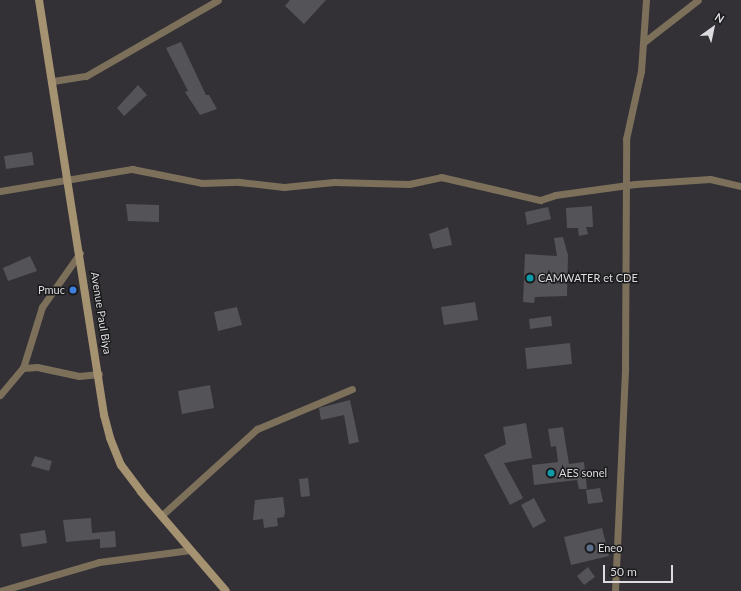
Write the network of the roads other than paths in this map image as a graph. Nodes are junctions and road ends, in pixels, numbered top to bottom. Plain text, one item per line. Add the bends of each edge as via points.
1 (39, 0) edge
2 (218, 0) edge
3 (646, 0) edge
4 (698, 0) edge
5 (644, 42) junction
6 (53, 81) junction
7 (68, 180) junction
8 (627, 186) junction
9 (741, 186) edge
10 (0, 191) edge
11 (80, 253) junction
12 (23, 368) junction
13 (99, 374) junction
14 (352, 389) dead end
15 (0, 396) edge
16 (161, 516) junction
17 (190, 550) junction
18 (0, 591) edge
19 (226, 591) edge
20 (615, 591) edge

1 - 6 main road, Avenue Paul Biya
2 - 6 street via 86,76
3 - 5 street
4 - 5 street
5 - 8 street via 627,131
6 - 7 main road, Avenue Paul Biya
7 - 8 street via 132,169 202,183 239,182 284,187 334,182 409,184 441,177 540,200 559,194
7 - 10 street
7 - 11 main road, Avenue Paul Biya
8 - 9 street via 710,179
8 - 20 street via 624,367
11 - 12 street via 42,307
11 - 13 main road, Avenue Paul Biya
12 - 13 street via 37,367 79,376
12 - 15 street
13 - 16 main road, Avenue Paul Biya via 104,415 116,456
14 - 16 street via 258,429
16 - 17 main road, Avenue Paul Biya
17 - 18 street via 99,562
17 - 19 main road, Avenue Paul Biya

